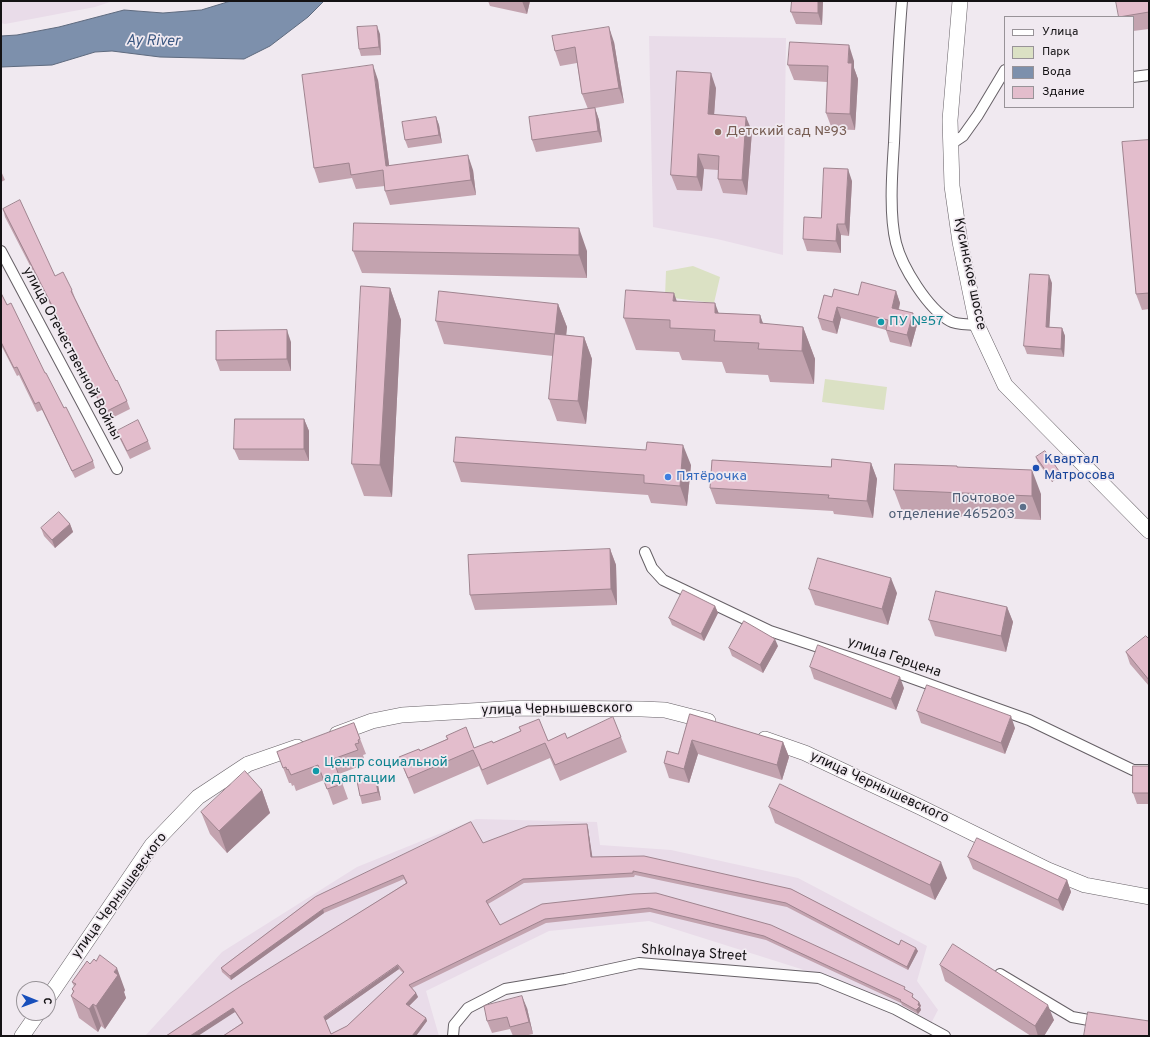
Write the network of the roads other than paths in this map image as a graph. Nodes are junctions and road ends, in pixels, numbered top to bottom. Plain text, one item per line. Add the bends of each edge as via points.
1 (902, 1) edge
2 (960, 1) edge
3 (1004, 72) edge
4 (1149, 75) edge
5 (1134, 77) edge
6 (951, 144) junction
7 (1, 251) edge
8 (977, 325) junction
9 (117, 469) dead end
10 (1149, 531) edge
11 (645, 552) dead end
12 (718, 724) edge
13 (754, 736) edge
14 (1149, 770) edge
15 (1149, 897) edge
16 (992, 970) edge
17 (56, 986) edge
18 (32, 1021) edge
19 (1110, 1023) edge
20 (22, 1036) edge
21 (453, 1036) edge
22 (945, 1036) edge

1 - 8 street via 893,158 892,210 896,243 909,274 934,309 951,322
2 - 6 main road, Кусинское шоссе via 950,120
3 - 6 street via 963,136
4 - 5 street
6 - 8 main road, Кусинское шоссе via 952,186 960,242
7 - 9 street, улица Отечественной Войны
8 - 10 main road, Кусинское шоссе via 1005,386
11 - 14 street, улица Герцена via 652,568 664,580 770,631 1029,720 1133,770
12 - 17 main road, улица Чернышевского via 665,710 642,709 520,708 402,715 372,721 248,764 198,797 152,845
13 - 15 main road, улица Чернышевского via 805,753 1048,870 1085,885
16 - 19 street via 1072,1017
18 - 20 main road
21 - 22 street, Shkolnaya Street via 454,1025 468,1008 504,989 639,963 819,978 896,1009

